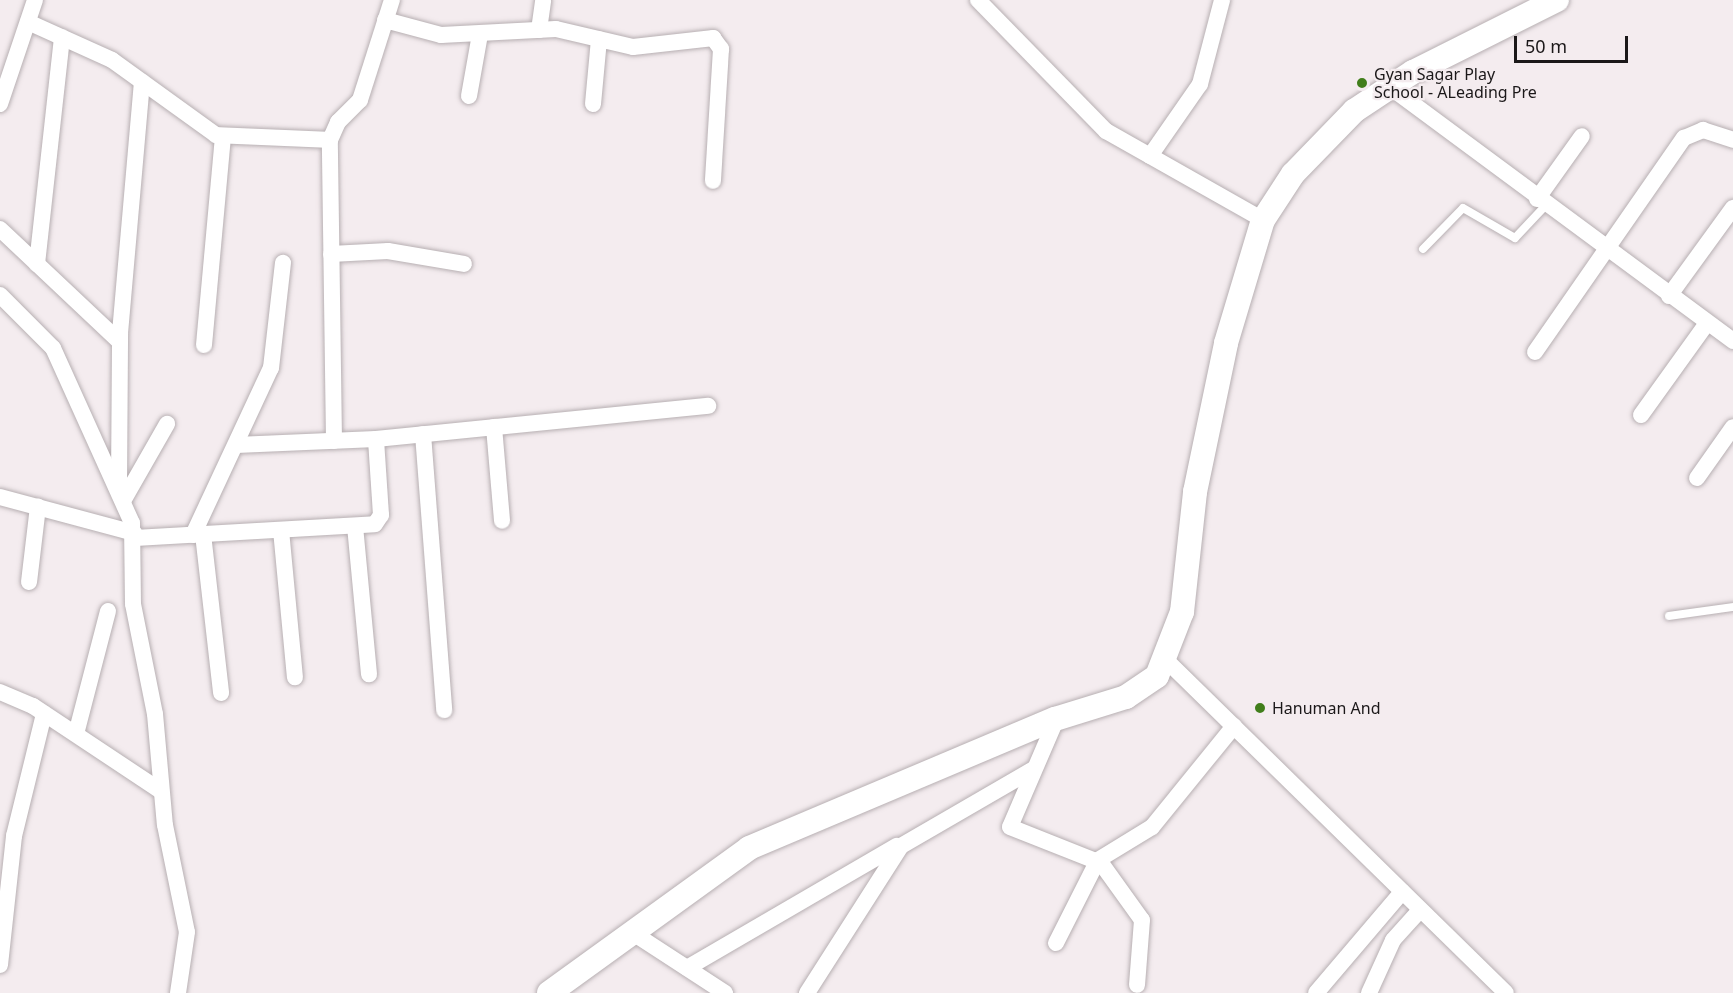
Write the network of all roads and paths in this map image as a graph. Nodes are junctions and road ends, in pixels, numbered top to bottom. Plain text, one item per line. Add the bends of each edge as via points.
1 (35, 0) edge
2 (392, 0) edge
3 (543, 0) edge
4 (978, 0) edge
5 (1222, 0) edge
6 (1557, 0) edge
7 (386, 20) junction
8 (28, 22) junction
9 (539, 30) junction
10 (480, 34) junction
11 (62, 37) junction
12 (598, 39) junction
13 (142, 82) junction
14 (1390, 87) junction
15 (469, 96) dead end
16 (0, 104) edge
17 (593, 104) dead end
18 (1582, 136) dead end
19 (223, 138) junction
20 (1733, 140) edge
21 (330, 141) junction
22 (1150, 156) junction
23 (713, 181) dead end
24 (1542, 202) junction
25 (1733, 208) edge
26 (1263, 220) junction
27 (0, 229) edge
28 (1423, 249) dead end
29 (1605, 250) junction
30 (331, 254) junction
31 (283, 262) dead end
32 (37, 264) junction
33 (464, 264) dead end
34 (0, 295) edge
35 (1669, 296) junction
36 (1707, 323) junction
37 (1733, 341) edge
38 (120, 342) junction
39 (204, 345) dead end
40 (1535, 352) dead end
41 (708, 406) dead end
42 (1641, 415) dead end
43 (167, 424) dead end
44 (494, 427) junction
45 (1733, 427) edge
46 (423, 434) junction
47 (376, 439) junction
48 (334, 441) junction
49 (236, 445) junction
50 (1697, 478) dead end
51 (121, 495) junction
52 (0, 497) edge
53 (38, 507) junction
54 (502, 521) dead end
55 (355, 526) junction
56 (281, 530) junction
57 (198, 534) junction
58 (134, 535) junction
59 (29, 582) dead end
60 (1733, 607) edge
61 (108, 611) dead end
62 (1669, 616) dead end
63 (1167, 661) junction
64 (369, 674) dead end
65 (295, 677) dead end
66 (0, 692) edge
67 (221, 693) dead end
68 (444, 710) dead end
69 (44, 714) junction
70 (1056, 720) junction
71 (1234, 726) junction
72 (76, 734) junction
73 (1034, 769) junction
74 (161, 791) junction
75 (909, 840) junction
76 (1098, 860) junction
77 (1402, 892) junction
78 (1420, 910) junction
79 (633, 933) junction
80 (1056, 943) dead end
81 (0, 965) edge
82 (687, 968) junction
83 (1137, 985) dead end
84 (1489, 987) edge
85 (178, 993) edge
86 (549, 993) edge
87 (725, 993) edge
88 (807, 993) edge
89 (1316, 993) edge
90 (1369, 993) edge
91 (1506, 993) edge

1 - 8 street
2 - 7 street
3 - 9 street
4 - 22 street via 1098,124
5 - 22 street via 1200,84
6 - 14 main road
7 - 10 street via 433,34
7 - 21 street via 360,100 338,122
8 - 11 street
8 - 16 street
9 - 10 street
9 - 12 street
10 - 15 street
11 - 13 street
11 - 32 street
12 - 17 street
12 - 23 street via 633,47 707,38 719,43
13 - 19 street
13 - 38 street
14 - 24 street
14 - 26 main road via 1354,111 1300,166
18 - 24 street
19 - 21 street
19 - 39 street
20 - 29 street via 1703,130 1684,138
21 - 30 street
22 - 26 street via 1237,209
24 - 28 lane via 1515,238 1462,208
24 - 29 street
25 - 35 street
26 - 63 main road via 1226,344 1195,492 1182,612
27 - 32 street
29 - 35 street
29 - 40 street
30 - 33 street via 388,251
30 - 48 street
31 - 49 street via 271,368
32 - 38 street
34 - 51 street via 53,348 87,432
35 - 36 street
36 - 37 street
36 - 42 street
38 - 51 street
41 - 44 street
43 - 51 street
44 - 46 street
44 - 54 street
45 - 50 street
46 - 47 street
46 - 68 street
47 - 48 street
47 - 55 street via 381,515 375,524
48 - 49 street
49 - 57 street
51 - 58 street
52 - 53 street
53 - 58 street
53 - 59 street
55 - 56 street
55 - 64 street
56 - 57 street
56 - 65 street
57 - 58 street
57 - 67 street
58 - 74 street via 132,597 155,714
60 - 62 lane
61 - 72 street
63 - 70 main road via 1157,676 1126,697
63 - 71 street
66 - 69 street
69 - 72 street
69 - 81 street via 14,836
70 - 73 street
70 - 79 main road via 750,848
71 - 76 street via 1152,827
71 - 77 street
72 - 74 street
73 - 75 street
73 - 76 street via 1010,826
74 - 85 street via 187,932
75 - 82 street
75 - 88 street
76 - 80 street
76 - 83 street via 1142,920
77 - 78 street
77 - 89 street
78 - 84 street
78 - 90 street via 1394,940
79 - 82 street
79 - 86 main road
82 - 87 street
84 - 91 street

